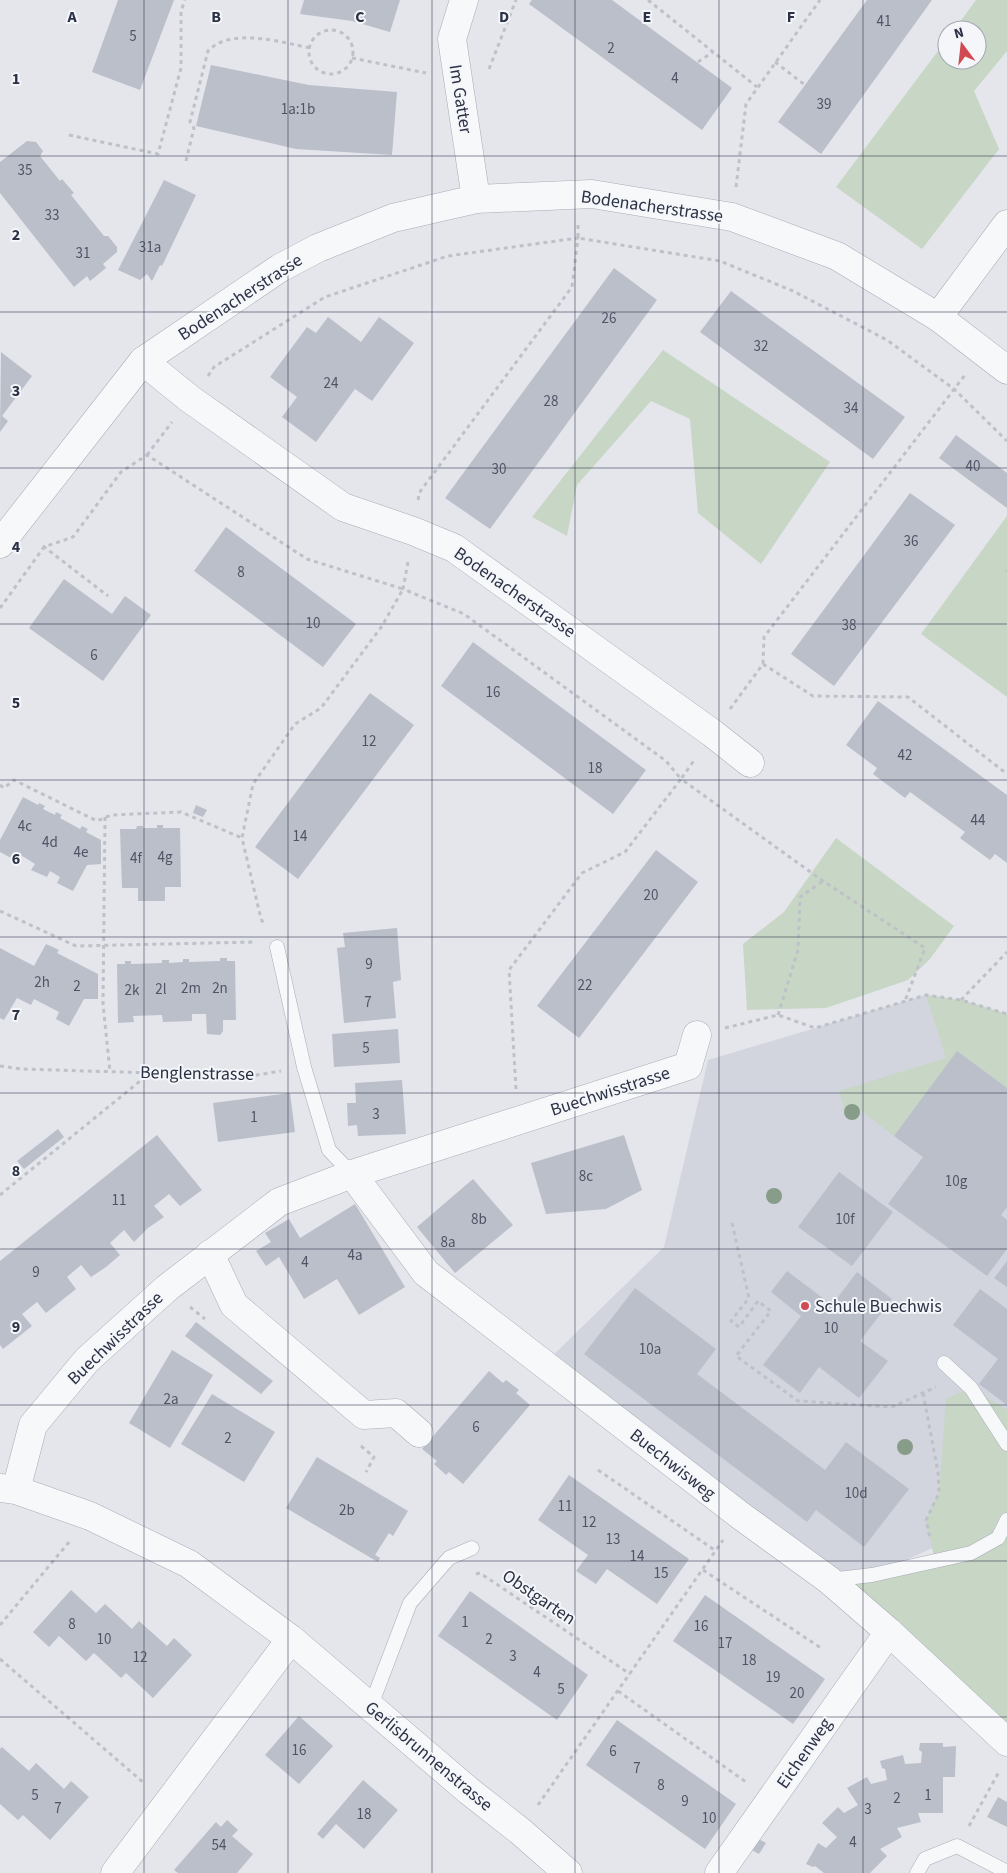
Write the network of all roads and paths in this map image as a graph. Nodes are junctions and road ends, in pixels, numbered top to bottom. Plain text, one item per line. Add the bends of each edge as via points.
1 (185, 0) edge
2 (464, 0) edge
3 (516, 0) edge
4 (648, 0) edge
5 (820, 0) edge
6 (310, 48) junction
7 (713, 52) junction
8 (352, 58) junction
9 (698, 62) dead end
10 (775, 62) junction
11 (490, 77) dead end
12 (458, 79) junction
13 (805, 85) dead end
14 (757, 87) junction
15 (69, 136) dead end
16 (186, 161) dead end
17 (476, 199) junction
18 (732, 217) junction
19 (1007, 224) edge
20 (578, 238) junction
21 (938, 317) junction
22 (143, 361) junction
23 (999, 363) edge
24 (954, 389) junction
25 (190, 399) junction
26 (1007, 441) edge
27 (147, 455) junction
28 (413, 531) junction
29 (7, 535) edge
30 (44, 547) junction
31 (403, 589) junction
32 (108, 596) dead end
33 (0, 608) edge
34 (763, 664) junction
35 (712, 734) junction
36 (750, 763) dead end
37 (1007, 774) edge
38 (681, 779) junction
39 (0, 785) edge
40 (105, 817) junction
41 (242, 838) junction
42 (823, 880) junction
43 (0, 911) edge
44 (275, 944) junction
45 (104, 946) junction
46 (1007, 952) edge
47 (961, 1000) junction
48 (905, 1001) junction
49 (1007, 1014) edge
50 (778, 1015) junction
51 (697, 1035) joint
52 (0, 1066) edge
53 (304, 1068) junction
54 (110, 1072) junction
55 (151, 1073) junction
56 (516, 1090) dead end
57 (352, 1174) junction
58 (0, 1195) edge
59 (732, 1223) dead end
60 (210, 1254) junction
61 (944, 1362) dead end
62 (959, 1376) junction
63 (923, 1393) junction
64 (419, 1433) dead end
65 (1007, 1444) edge
66 (598, 1470) dead end
67 (8, 1489) edge
68 (740, 1516) junction
69 (1007, 1520) edge
70 (472, 1548) dead end
71 (716, 1551) junction
72 (935, 1561) junction
73 (50, 1567) dead end
74 (703, 1570) junction
75 (471, 1575) dead end
76 (829, 1580) junction
77 (0, 1624) edge
78 (889, 1632) junction
79 (291, 1639) junction
80 (821, 1648) dead end
81 (0, 1659) edge
82 (630, 1674) junction
83 (618, 1691) junction
84 (370, 1708) junction
85 (1005, 1754) edge
86 (771, 1800) junction
87 (168, 1803) junction
88 (520, 1831) junction
89 (957, 1846) junction
90 (1007, 1872) edge
91 (115, 1873) edge
92 (568, 1873) edge
93 (719, 1873) edge
94 (917, 1873) edge

1 - 15 path via 181,11 181,68 158,154
2 - 12 street, Im Gatter via 452,39
3 - 11 path via 489,68
4 - 7 path
5 - 10 path
6 - 8 path via 311,62 328,74 342,71
6 - 8 path via 312,41 322,32 336,31 343,33 352,45
6 - 16 path via 253,36 215,43 208,52 190,122 194,128
7 - 9 path
7 - 14 path
8 - 12 path
10 - 13 path
10 - 14 path
12 - 17 street, Im Gatter
14 - 18 path via 746,104
17 - 18 street, Bodenacherstrasse via 592,194
17 - 22 street, Bodenacherstrasse via 393,218 318,248 280,268
18 - 21 street, Bodenacherstrasse via 837,256
19 - 21 street
20 - 24 path via 720,261 793,291 888,340
20 - 25 path via 448,256 325,297 214,367
20 - 28 path via 572,287 419,493
21 - 23 street, Bodenacherstrasse
22 - 25 street, Bodenacherstrasse
22 - 29 street, Bodenacherstrasse
23 - 24 path via 969,369
24 - 26 path
24 - 34 path via 764,637
25 - 27 path
25 - 28 street, Bodenacherstrasse via 343,508
27 - 30 path via 121,472 73,537
27 - 31 path via 307,560
28 - 31 path
28 - 35 street, Bodenacherstrasse via 454,548
29 - 30 path
30 - 32 path
30 - 33 path
31 - 38 path via 464,614 666,760
31 - 41 path via 382,626 321,708 295,724 253,784
34 - 35 path
34 - 37 path via 813,696 908,698
35 - 36 street, Bodenacherstrasse
38 - 42 path
38 - 56 path via 625,852 582,873 509,970
39 - 40 path via 4,788 14,780 97,821
40 - 41 path via 182,812
40 - 45 path
41 - 44 path via 262,919
42 - 48 path via 925,948
42 - 50 path via 800,897 798,950
43 - 45 path via 76,946
44 - 45 path
44 - 53 lane
45 - 54 path via 103,1004
46 - 47 path
47 - 48 path via 926,995
47 - 49 path
48 - 50 path via 815,1028
50 - 51 path
51 - 57 street, Buechwisstrasse via 688,1066
52 - 54 path, Benglenstrasse
53 - 55 path, Benglenstrasse via 251,1076
53 - 57 lane via 329,1150
54 - 55 path, Benglenstrasse
55 - 58 path
57 - 60 street, Buechwisstrasse via 279,1202
57 - 68 street, Buechwisweg via 426,1273
59 - 63 path via 749,1298 731,1321 739,1327 758,1301 771,1311 736,1356 798,1401 892,1407
60 - 64 street via 234,1305 364,1415 396,1413
60 - 67 street, Buechwisstrasse via 87,1360 33,1425
61 - 62 lane
62 - 63 path
62 - 65 lane via 971,1388
63 - 72 path via 938,1472 939,1493 926,1520
66 - 71 path
67 - 79 street, Gerlisbrunnenstrasse via 90,1516 190,1564
68 - 71 path
68 - 76 street, Buechwisweg
69 - 72 lane via 998,1538 971,1554
70 - 84 lane via 449,1558 410,1603
71 - 74 path
72 - 76 lane via 872,1575
73 - 77 path
74 - 80 path
74 - 82 path
75 - 82 path, Obstgarten via 480,1573
76 - 78 street, Buechwisweg
78 - 85 street, Buechwisweg
78 - 86 street, Eichenweg
79 - 84 street, Gerlisbrunnenstrasse
79 - 87 street
81 - 87 path
82 - 83 path
83 - 86 path
83 - 88 path
84 - 88 street, Gerlisbrunnenstrasse
85 - 89 path
86 - 93 street, Eichenweg
87 - 91 street
88 - 92 street, Gerlisbrunnenstrasse
89 - 90 lane
89 - 94 lane via 925,1859

